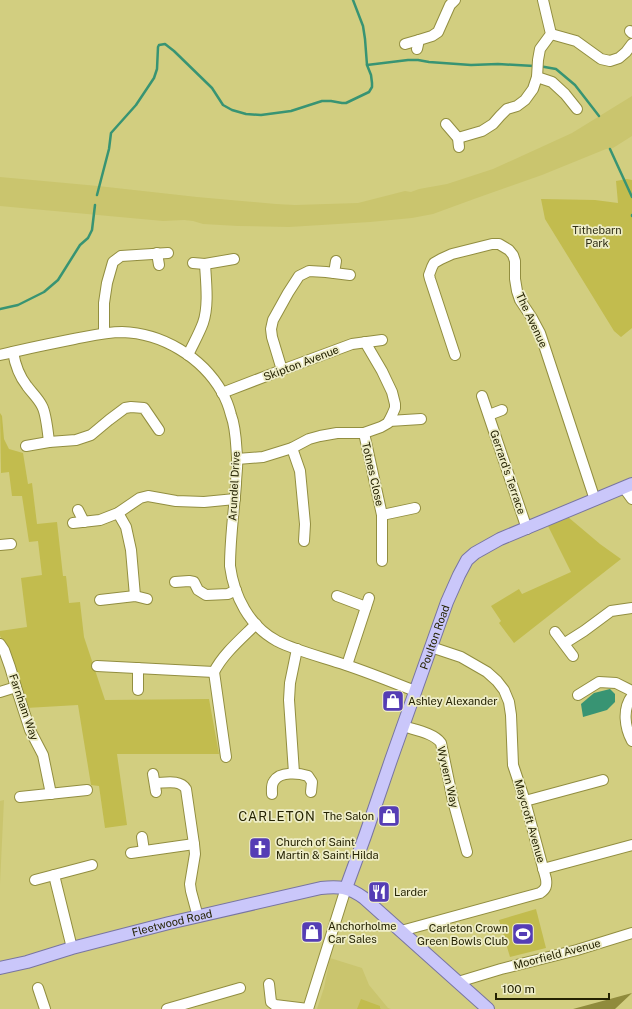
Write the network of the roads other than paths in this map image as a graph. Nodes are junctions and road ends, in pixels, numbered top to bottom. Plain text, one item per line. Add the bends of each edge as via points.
1 (456, 0) edge
2 (543, 0) edge
3 (551, 34) junction
4 (404, 44) dead end
5 (632, 44) edge
6 (537, 74) junction
7 (577, 108) dead end
8 (446, 124) dead end
9 (157, 253) junction
10 (168, 253) dead end
11 (234, 259) dead end
12 (336, 261) dead end
13 (192, 263) dead end
14 (205, 264) junction
15 (159, 265) dead end
16 (334, 273) junction
17 (350, 275) dead end
18 (104, 333) junction
19 (382, 340) dead end
20 (365, 342) junction
21 (13, 352) junction
22 (188, 355) junction
23 (455, 355) dead end
24 (0, 356) edge
25 (282, 370) junction
26 (222, 393) junction
27 (482, 396) dead end
28 (502, 410) dead end
29 (489, 415) junction
30 (421, 419) dead end
31 (389, 421) junction
32 (159, 430) dead end
33 (364, 432) junction
34 (49, 442) junction
35 (26, 446) dead end
36 (292, 448) junction
37 (237, 459) junction
38 (628, 486) edge
39 (235, 499) junction
40 (632, 499) edge
41 (595, 500) junction
42 (415, 508) dead end
43 (78, 510) dead end
44 (118, 513) junction
45 (382, 515) junction
46 (84, 522) junction
47 (73, 523) dead end
48 (527, 529) junction
49 (304, 541) dead end
50 (11, 544) dead end
51 (0, 545) edge
52 (382, 561) dead end
53 (175, 582) dead end
54 (105, 589) dead end
55 (236, 590) junction
56 (135, 596) junction
57 (337, 596) dead end
58 (147, 599) dead end
59 (632, 608) edge
60 (256, 624) junction
61 (555, 632) dead end
62 (565, 643) junction
63 (0, 644) edge
64 (431, 647) junction
65 (297, 649) junction
66 (573, 656) dead end
67 (347, 665) junction
68 (97, 666) dead end
69 (138, 668) junction
70 (214, 672) junction
71 (16, 687) junction
72 (138, 690) dead end
73 (416, 691) junction
74 (632, 691) edge
75 (0, 692) edge
76 (578, 695) dead end
77 (632, 696) edge
78 (403, 726) junction
79 (632, 741) edge
80 (226, 757) dead end
81 (294, 773) junction
82 (603, 780) dead end
83 (155, 783) dead end
84 (87, 790) dead end
85 (311, 792) dead end
86 (51, 794) junction
87 (272, 794) dead end
88 (20, 797) dead end
89 (525, 801) junction
90 (142, 836) dead end
91 (194, 844) junction
92 (632, 845) edge
93 (144, 851) junction
94 (467, 852) dead end
95 (131, 853) dead end
96 (92, 865) dead end
97 (543, 869) junction
98 (54, 875) junction
99 (35, 880) dead end
100 (346, 888) junction
101 (198, 917) junction
102 (401, 931) junction
103 (632, 933) edge
104 (72, 948) junction
105 (0, 968) edge
106 (458, 982) junction
107 (269, 984) dead end
108 (38, 988) dead end
109 (240, 988) dead end
110 (45, 1009) edge
111 (167, 1009) edge
112 (308, 1009) edge
113 (488, 1009) edge

1 - 4 street via 450,5 438,32 418,45
2 - 3 street
3 - 5 street via 576,41 601,59 610,61 619,58
3 - 6 street via 540,49
6 - 7 street via 552,82
6 - 8 street via 533,89 525,100 508,109 482,131 459,142
9 - 10 street
9 - 15 street
9 - 18 street via 121,256 113,262 104,303
11 - 14 street
12 - 16 street
13 - 14 street
14 - 22 street via 205,313
16 - 17 street
16 - 25 street via 300,270 273,320 272,337
18 - 21 street, Arundel Drive
18 - 22 street, Arundel Drive via 122,332 151,336
19 - 20 street, Skipton Avenue
20 - 25 street, Skipton Avenue via 352,344
20 - 31 street via 392,392 395,408
21 - 24 street, Arundel Drive
21 - 34 street via 20,376 43,408
22 - 26 street, Arundel Drive via 200,365
23 - 41 street, The Avenue via 455,341 430,279 430,270 434,263 452,254 499,244 513,255 520,300 540,333
25 - 26 street, Skipton Avenue
26 - 37 street, Arundel Drive via 232,416
27 - 29 street, Gerrard's Terrace
28 - 29 street, Gerrard's Terrace
29 - 48 street, Gerrard's Terrace
30 - 31 street
31 - 33 street via 381,427
32 - 34 street via 147,405 125,408 92,435 76,440
33 - 36 street via 320,436
33 - 45 street, Totnes Close
34 - 35 street
36 - 37 street via 263,457
36 - 49 street via 300,471 309,524
37 - 39 street, Arundel Drive
38 - 40 street
38 - 41 main road, Poulton Road
39 - 44 street via 204,502 148,496 140,498
39 - 55 street, Arundel Drive via 230,566
41 - 48 main road, Poulton Road
42 - 45 street, Totnes Close
43 - 46 street
44 - 46 street via 100,520
44 - 56 street via 126,527 132,550
45 - 52 street, Totnes Close via 387,544
46 - 47 street
48 - 64 main road, Poulton Road via 500,539 467,560 447,602
50 - 51 street
53 - 55 street via 194,582 198,590 206,595 228,594
54 - 56 street via 105,599
55 - 60 street, Arundel Drive
56 - 58 street
57 - 67 street via 368,603
59 - 62 street via 611,611
60 - 65 street, Arundel Drive via 276,640
60 - 70 street via 224,656
61 - 62 street
62 - 66 street
63 - 71 street, Farnham Way
64 - 73 main road, Poulton Road
64 - 89 street, Maycroft Avenue via 461,657 488,672 504,690 511,715 514,765
65 - 67 street, Arundel Drive
65 - 81 street via 289,700
67 - 73 street, Arundel Drive
68 - 69 street
69 - 70 street
69 - 72 street
70 - 80 street
71 - 75 street
71 - 86 street, Farnham Way via 30,730 43,755
73 - 78 main road, Poulton Road
74 - 76 street via 616,683 599,682
77 - 79 street via 625,714
78 - 94 street, Wyvern Way via 431,735 441,743
78 - 100 main road, Poulton Road
81 - 85 street via 308,776 312,782
81 - 87 street via 281,775 274,780
82 - 89 street
83 - 91 street via 174,782 184,785
84 - 86 street
86 - 88 street
89 - 97 street, Maycroft Avenue
90 - 93 street
91 - 93 street
91 - 101 street via 190,884
92 - 97 street
93 - 95 street
96 - 98 street
97 - 102 street, Maycroft Avenue via 547,886 540,893
98 - 99 street
98 - 104 street
100 - 101 main road, Fleetwood Road via 321,888
100 - 102 main road via 364,898
100 - 112 street
101 - 104 main road, Fleetwood Road via 169,922
102 - 106 main road
103 - 106 street, Moorfield Avenue
104 - 105 main road, Fleetwood Road
106 - 113 main road
107 - 112 street via 272,1002 275,1005
108 - 110 street
109 - 111 street

